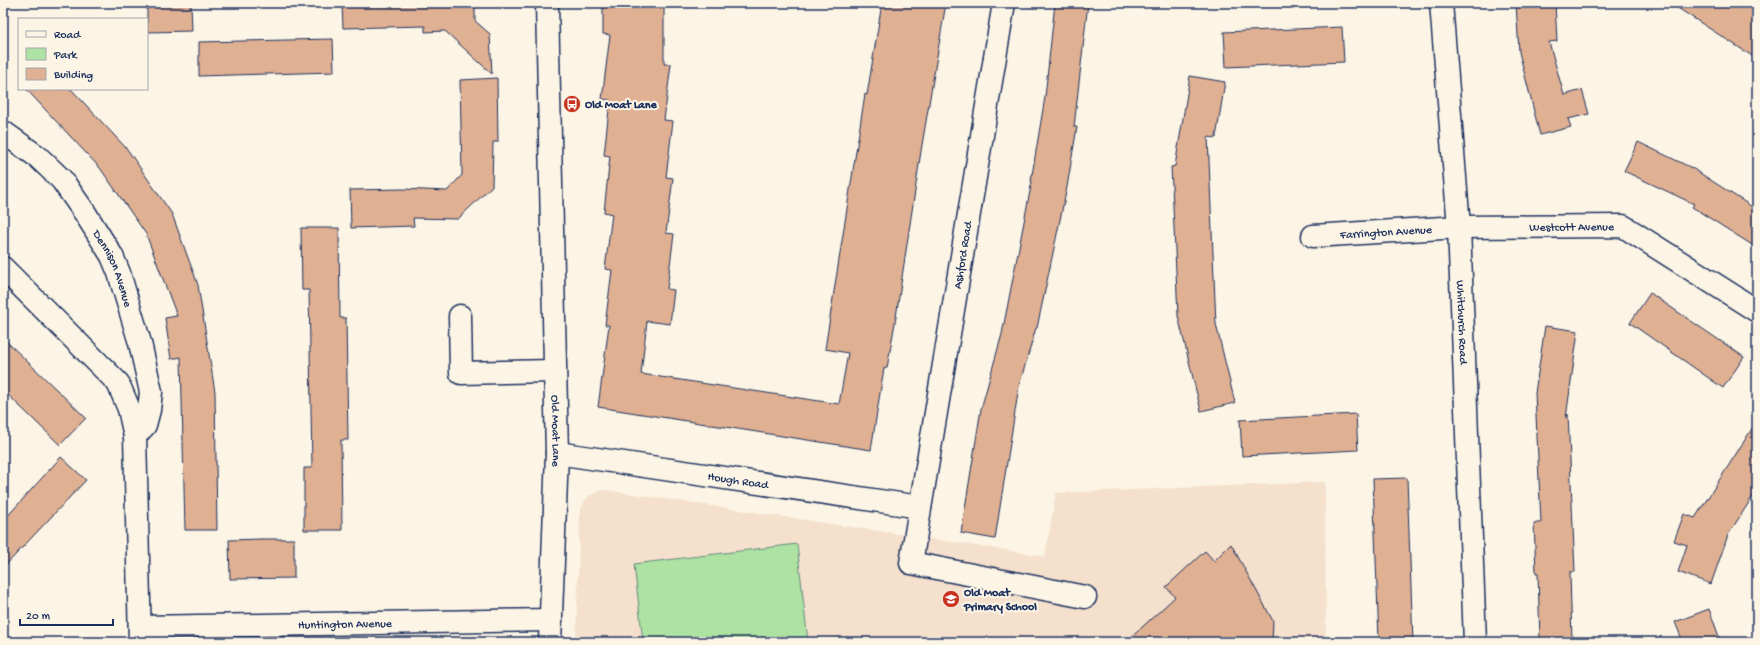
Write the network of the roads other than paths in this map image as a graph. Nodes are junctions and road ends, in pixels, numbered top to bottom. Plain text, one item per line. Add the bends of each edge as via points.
1 (547, 3) edge
2 (1004, 3) edge
3 (1441, 3) edge
4 (3, 132) edge
5 (1459, 227) junction
6 (1313, 236) dead end
7 (3, 268) edge
8 (1757, 311) edge
9 (460, 316) dead end
10 (554, 371) junction
11 (135, 436) junction
12 (557, 453) junction
13 (920, 507) junction
14 (1085, 597) dead end
15 (550, 620) junction
16 (140, 634) edge
17 (550, 642) edge
18 (1475, 642) edge

1 - 10 street, Old Moat Lane
2 - 13 street, Ashford Road
3 - 5 street, Whitchurch Road
4 - 11 street, Dennison Avenue via 38,157 62,180 112,256 140,343 151,392 150,410 145,425
5 - 6 street, Farrington Avenue
5 - 8 street, Westcott Avenue via 1623,226
5 - 18 street, Whitchurch Road
7 - 11 street via 118,383 129,409
9 - 10 street via 461,374
10 - 12 street, Old Moat Lane
11 - 16 street
12 - 13 street, Hough Road
12 - 15 street, Old Moat Lane
13 - 14 street, Ashford Road via 911,562
15 - 16 street, Huntington Avenue
15 - 17 street, Old Moat Lane

